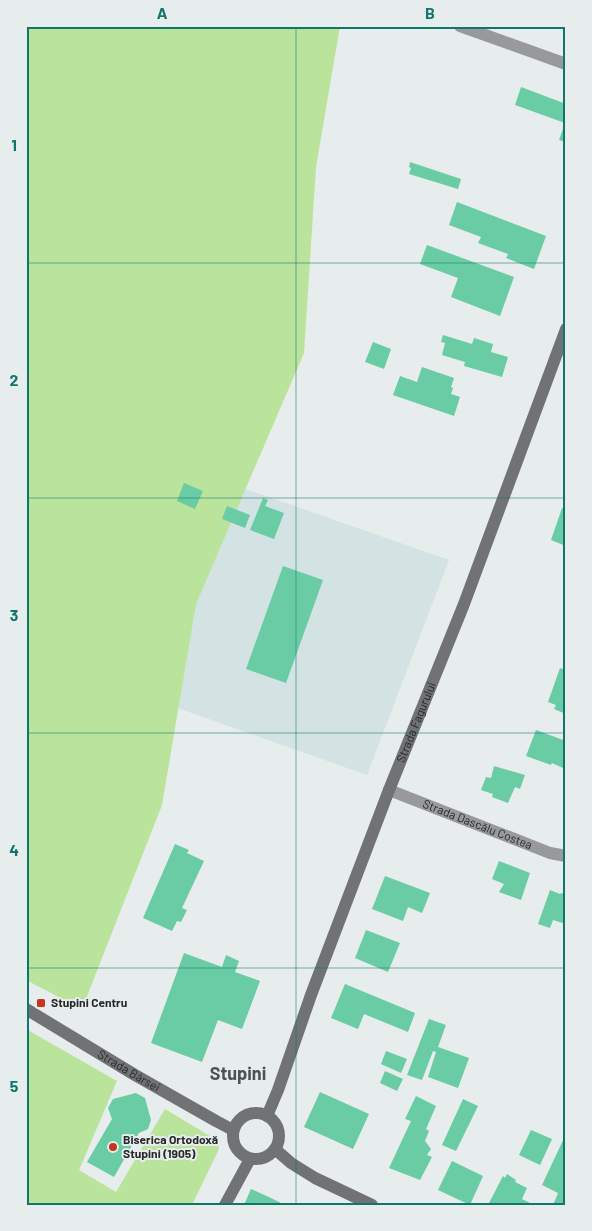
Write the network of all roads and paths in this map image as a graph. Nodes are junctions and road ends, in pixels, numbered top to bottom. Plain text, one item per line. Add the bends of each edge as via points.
1 (460, 26) edge
2 (566, 64) edge
3 (566, 329) edge
4 (389, 790) junction
5 (566, 856) edge
6 (26, 1009) edge
7 (268, 1116) junction
8 (233, 1130) junction
9 (275, 1149) junction
10 (250, 1158) junction
11 (225, 1205) edge
12 (372, 1205) edge

1 - 2 street
3 - 4 street, Strada Fagurului via 464,604
4 - 5 street, Strada Dascălu Costea
4 - 7 street, Strada Fagurului
6 - 8 street, Strada Bârsei
7 - 8 street via 250,1114 240,1119
7 - 9 street via 278,1131
8 - 10 street via 235,1148
9 - 10 street via 266,1157
9 - 12 street via 291,1164 315,1178
10 - 11 street

